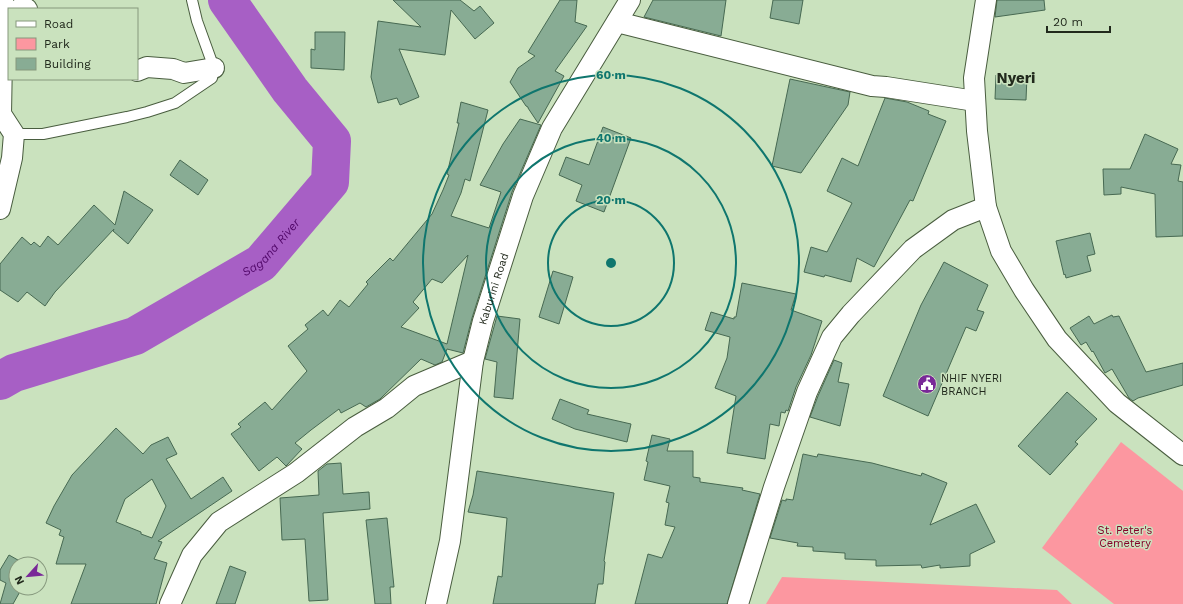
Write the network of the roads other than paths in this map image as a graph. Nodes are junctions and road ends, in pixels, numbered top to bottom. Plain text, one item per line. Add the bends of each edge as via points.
1 (192, 0) edge
2 (630, 0) edge
3 (986, 0) edge
4 (9, 8) edge
5 (25, 8) edge
6 (8, 20) edge
7 (617, 22) junction
8 (214, 68) junction
9 (138, 70) edge
10 (975, 101) junction
11 (14, 134) junction
12 (986, 206) junction
13 (0, 209) edge
14 (473, 361) junction
15 (1183, 455) edge
16 (170, 604) edge
17 (436, 604) edge
18 (738, 604) edge

1 - 8 lane
2 - 7 street, Kaburini Road
3 - 10 street via 974,78
4 - 5 street
6 - 11 street via 0,114
7 - 10 street via 872,86
7 - 14 street, Kaburini Road via 552,128 523,196 483,321
8 - 9 street via 184,73 147,66
8 - 11 lane via 212,78 175,103 127,117 43,134
10 - 12 street
11 - 13 street via 12,158
12 - 15 street via 1001,251 1057,339 1117,403
12 - 18 street via 953,220 914,249 832,337 804,399
14 - 16 street via 414,386 388,408 355,428 296,473 218,522 192,555
14 - 17 street, Kaburini Road via 450,541

